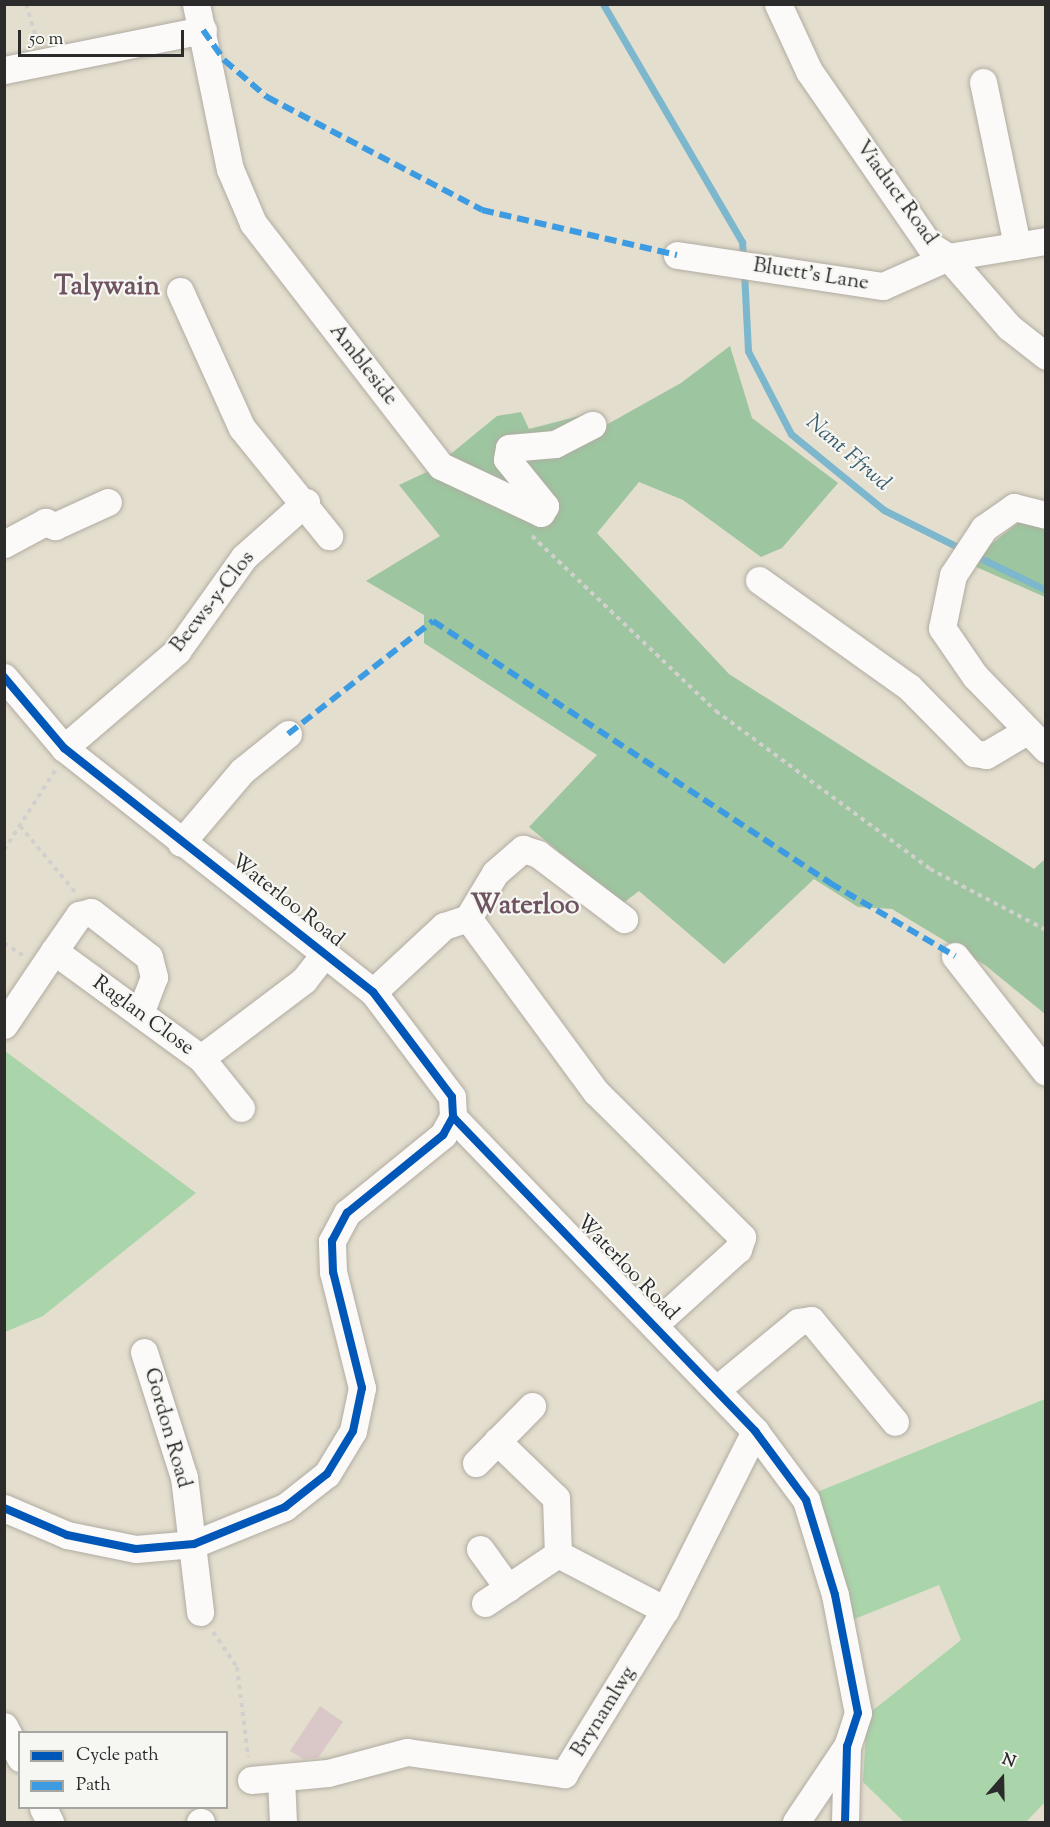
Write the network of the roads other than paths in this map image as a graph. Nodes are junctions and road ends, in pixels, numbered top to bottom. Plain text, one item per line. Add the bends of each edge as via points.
1 (778, 4) edge
2 (199, 17) edge
3 (4, 70) edge
4 (983, 82) dead end
5 (1046, 241) edge
6 (1017, 245) junction
7 (677, 255) dead end
8 (948, 256) junction
9 (180, 291) dead end
10 (1046, 356) edge
11 (592, 425) dead end
12 (108, 502) dead end
13 (306, 502) junction
14 (1046, 515) edge
15 (329, 536) dead end
16 (4, 544) edge
17 (759, 580) dead end
18 (4, 676) edge
19 (288, 734) dead end
20 (1036, 740) edge
21 (64, 748) junction
22 (181, 843) junction
23 (468, 918) junction
24 (624, 918) dead end
25 (54, 951) junction
26 (325, 953) junction
27 (955, 956) dead end
28 (373, 992) junction
29 (140, 1013) junction
30 (4, 1025) edge
31 (201, 1058) junction
32 (1046, 1072) edge
33 (241, 1108) dead end
34 (453, 1117) junction
35 (656, 1323) junction
36 (144, 1352) dead end
37 (717, 1389) junction
38 (532, 1406) dead end
39 (895, 1422) dead end
40 (755, 1431) junction
41 (497, 1441) junction
42 (476, 1463) dead end
43 (4, 1508) edge
44 (194, 1544) junction
45 (480, 1549) dead end
46 (558, 1554) junction
47 (508, 1588) junction
48 (485, 1603) dead end
49 (665, 1610) junction
50 (200, 1612) road end
51 (4, 1726) edge
52 (847, 1746) junction
53 (18, 1754) edge
54 (281, 1778) junction
55 (250, 1780) road end
56 (283, 1822) edge
57 (796, 1822) edge
58 (844, 1822) edge

1 - 8 street, Viaduct Road via 809,71 929,245
2 - 3 street
2 - 11 street, Ambleside via 230,169 253,223 441,466 541,513 545,506 507,459 509,448 555,444
4 - 6 street
5 - 6 street, Bluett's Lane
6 - 8 street, Bluett's Lane
7 - 8 street, Bluett's Lane via 883,286
8 - 10 street, Viaduct Road via 1009,327
9 - 13 street via 242,428
12 - 16 street via 55,526 45,522
13 - 15 street
13 - 21 street, Becws-y-Clos via 244,557 177,651
14 - 20 street via 1014,507 976,539 960,565 942,628 975,676
17 - 20 street via 909,687 974,753 986,755
18 - 21 street, Waterloo Road
19 - 22 street via 242,771
21 - 22 street, Waterloo Road
22 - 26 street, Waterloo Road
23 - 24 street via 495,873 523,849 538,854
23 - 28 street via 444,926
23 - 35 street via 596,1092 742,1237 738,1249
25 - 29 street, Raglan Close
25 - 29 street via 79,915 91,912 149,957 154,977
25 - 30 street
26 - 28 street, Waterloo Road
26 - 31 street, Raglan Close via 304,980
27 - 32 street
28 - 34 street, Waterloo Road via 452,1097
29 - 31 street, Raglan Close
31 - 33 street
34 - 35 street, Waterloo Road
34 - 44 street via 443,1135 347,1213 332,1241 333,1272 362,1388 353,1431 327,1474 285,1507
35 - 37 street, Waterloo Road
36 - 44 street, Gordon Road via 184,1477
37 - 39 street via 798,1322 811,1320
37 - 40 street, Waterloo Road
38 - 41 street
40 - 49 street, Brynamlwg
40 - 52 street, Waterloo Road via 806,1500 835,1594 858,1713
41 - 42 street
41 - 46 street via 556,1498
43 - 44 street via 90,1540 136,1549
44 - 50 street, Gordon Road
45 - 47 street
46 - 47 street
46 - 49 street
47 - 48 street
49 - 54 street, Brynamlwg via 564,1774 408,1752 327,1773
51 - 53 street
52 - 57 street
52 - 58 street, Waterloo Road
54 - 55 street, Brynamlwg
54 - 56 street

